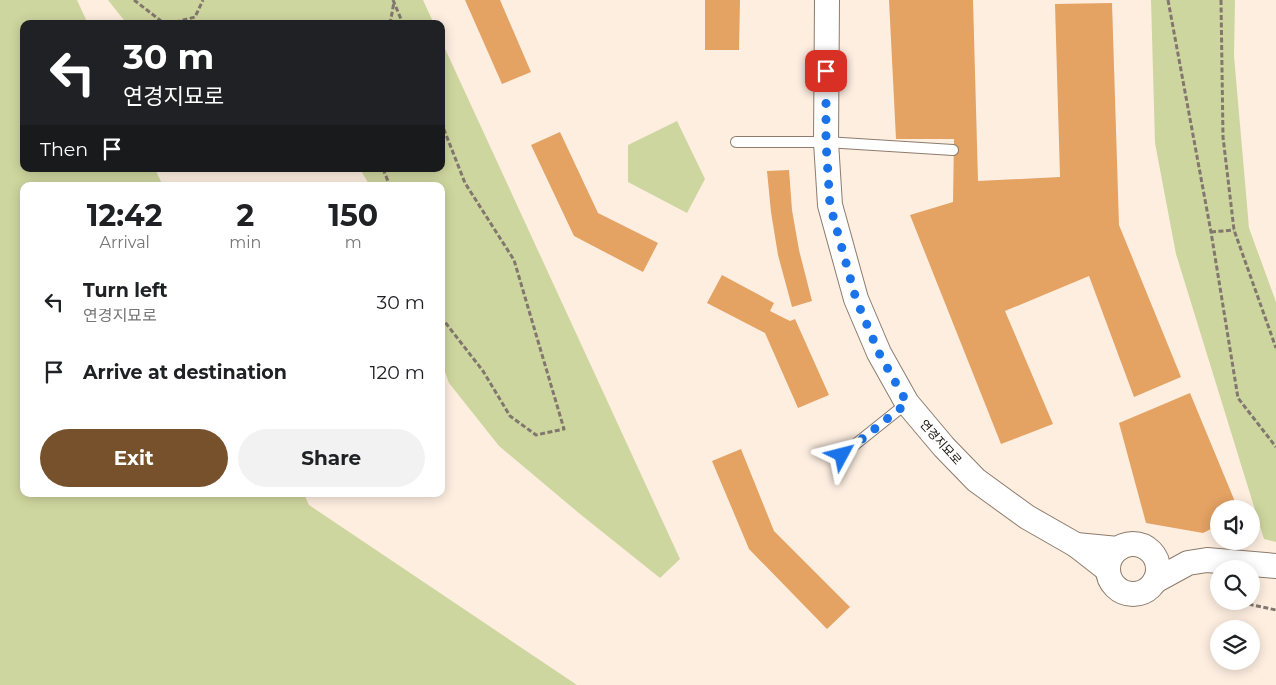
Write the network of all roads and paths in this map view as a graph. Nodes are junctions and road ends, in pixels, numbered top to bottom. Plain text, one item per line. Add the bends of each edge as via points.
1 (134, 0) edge
2 (203, 0) edge
3 (827, 0) edge
4 (1168, 0) edge
5 (1221, 0) edge
6 (394, 1) edge
7 (162, 20) edge
8 (183, 20) edge
9 (391, 20) edge
10 (401, 20) edge
11 (445, 132) edge
12 (736, 142) dead end
13 (826, 142) junction
14 (953, 150) dead end
15 (1234, 230) junction
16 (1211, 232) junction
17 (445, 322) edge
18 (1276, 348) edge
19 (907, 403) junction
20 (1276, 447) edge
21 (842, 455) dead end
22 (1076, 546) junction
23 (1118, 548) junction
24 (1155, 557) junction
25 (1188, 563) junction
26 (1276, 566) edge
27 (1108, 570) junction
28 (1155, 581) junction
29 (1260, 607) edge
30 (1276, 610) edge

1 - 7 path
2 - 8 path via 195,17
3 - 13 street, 연경지묘로
4 - 16 path
5 - 15 path via 1223,137
6 - 9 path
6 - 10 path
11 - 17 path via 465,184 514,260 564,429 536,435 510,416 483,371
12 - 13 lane
13 - 14 lane
13 - 19 street, 연경지묘로 via 830,205 856,299 879,353
15 - 16 path
15 - 18 path
16 - 20 path via 1238,398
19 - 21 lane
19 - 22 street, 연경지묘로 via 976,480 1027,517
22 - 23 street
22 - 27 street, 연경지묘로
23 - 24 street via 1134,544 1143,546
23 - 27 street
24 - 25 street
24 - 28 street via 1158,564
25 - 26 street via 1207,560
25 - 28 street
27 - 28 street via 1115,585 1128,593 1143,591
29 - 30 path

